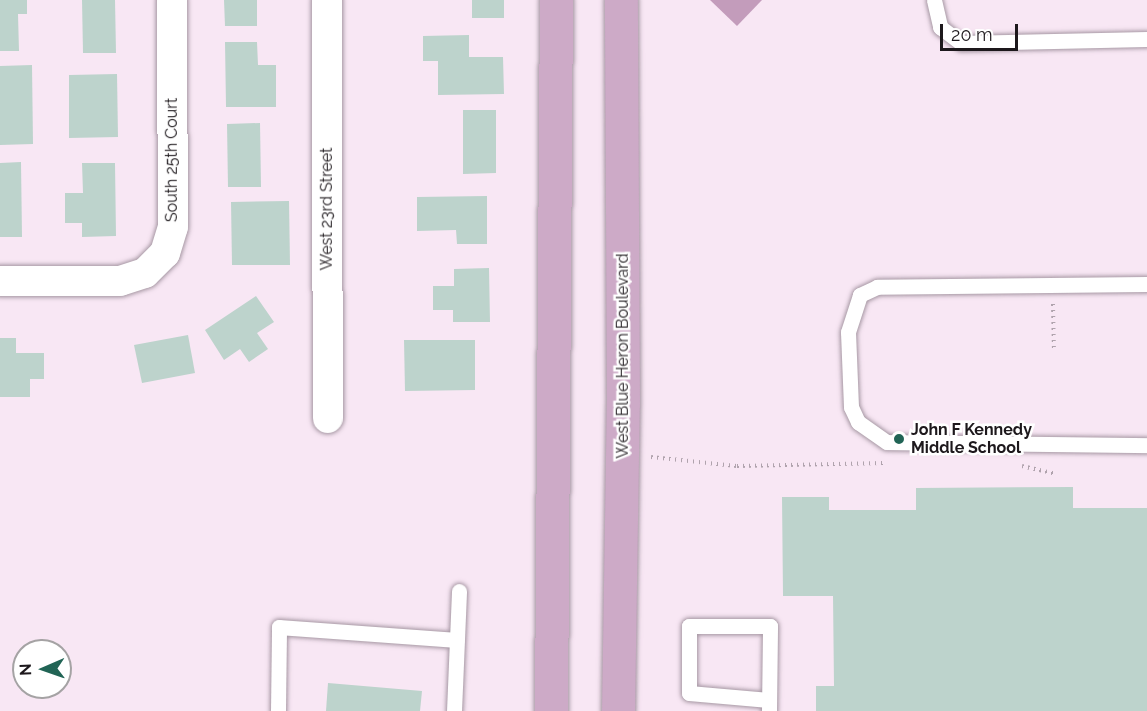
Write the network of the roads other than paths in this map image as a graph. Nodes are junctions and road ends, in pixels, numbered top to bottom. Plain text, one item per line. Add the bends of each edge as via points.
1 (172, 0) edge
2 (327, 0) edge
3 (556, 0) edge
4 (621, 0) edge
5 (934, 0) edge
6 (1147, 39) edge
7 (0, 281) edge
8 (1147, 284) edge
9 (328, 418) dead end
10 (1147, 445) edge
11 (459, 591) dead end
12 (458, 640) junction
13 (769, 705) edge
14 (278, 711) edge
15 (454, 711) edge
16 (551, 711) edge
17 (618, 711) edge

1 - 7 street, South 25th Court via 173,227 165,253 145,273 120,281
2 - 9 street, West 23rd Street
3 - 16 main road
4 - 17 main road, West Blue Heron Boulevard via 623,415
5 - 6 lane via 940,27 961,43
8 - 10 lane via 877,287 861,295 848,332 851,407 858,422 887,442
11 - 12 lane
12 - 14 lane via 279,627
12 - 15 lane
13 - 13 lane via 770,626 689,626 689,693

